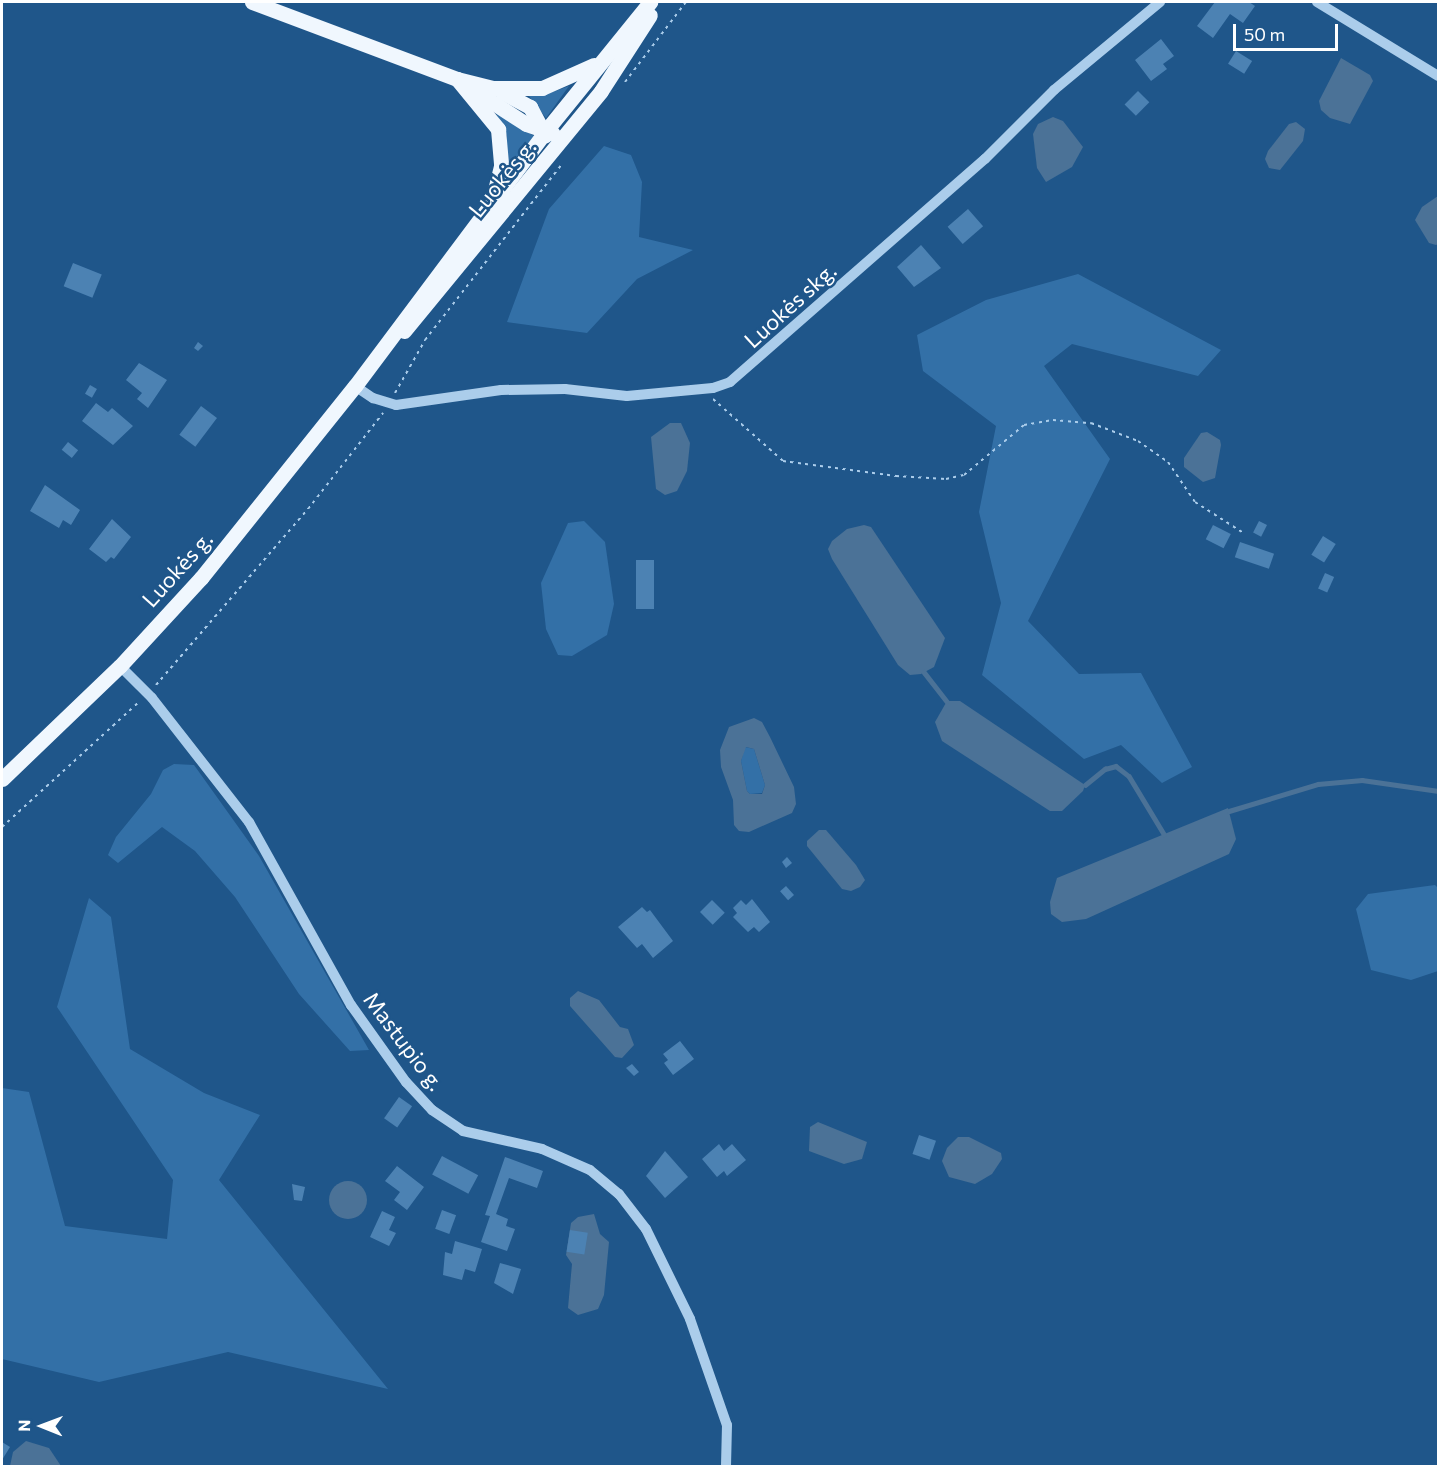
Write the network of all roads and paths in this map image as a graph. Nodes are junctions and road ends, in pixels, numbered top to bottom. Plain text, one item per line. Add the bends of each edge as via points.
1 (252, 2) edge
2 (650, 2) edge
3 (658, 2) edge
4 (686, 2) edge
5 (1160, 2) edge
6 (1317, 2) edge
7 (602, 60) junction
8 (1438, 76) edge
9 (457, 79) junction
10 (494, 88) junction
11 (619, 90) dead end
12 (544, 133) junction
13 (567, 133) junction
14 (568, 156) dead end
15 (548, 157) junction
16 (493, 200) junction
17 (367, 371) junction
18 (355, 386) junction
19 (702, 390) junction
20 (389, 404) junction
21 (1242, 532) dead end
22 (120, 666) junction
23 (148, 694) junction
24 (2, 779) edge
25 (2, 827) edge
26 (726, 1467) edge

1 - 9 main road
2 - 7 main road, Luokės g.
3 - 13 main road, Luokės g. via 602,91
4 - 11 path
5 - 19 street, Luokės skg. via 1054,90 985,159 749,368 730,382
6 - 8 street
7 - 10 main road via 542,88
7 - 12 main road, Luokės g.
9 - 10 main road
9 - 12 main road
9 - 16 main road via 498,129 501,166
10 - 12 main road via 530,107
12 - 13 main road
12 - 15 main road
12 - 16 main road, Luokės g.
13 - 15 main road, Luokės g.
14 - 20 path via 425,340
15 - 17 main road, Luokės g. via 425,309
16 - 17 main road, Luokės g.
17 - 18 main road, Luokės g.
18 - 20 street, Luokės skg.
18 - 22 main road, Luokės g. via 201,578
19 - 20 street, Luokės skg. via 627,396 565,389 501,390 417,404
19 - 21 path via 783,461 896,476 964,475 1024,425 1053,420 1091,423 1138,441 1168,462 1195,502
20 - 23 path via 308,509
22 - 23 street, Mastupio g.
22 - 24 main road, Luokės g.
23 - 25 path
23 - 26 street, Mastupio g. via 249,822 351,1005 425,1103 462,1131 542,1149 590,1170 619,1194 646,1229 690,1318 727,1425

